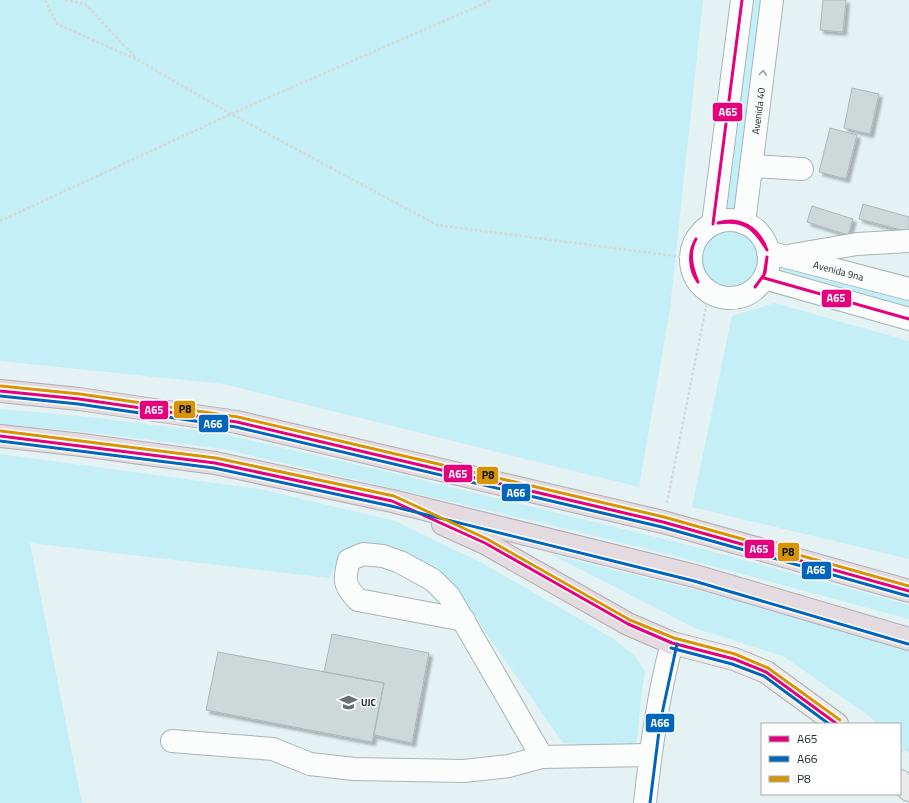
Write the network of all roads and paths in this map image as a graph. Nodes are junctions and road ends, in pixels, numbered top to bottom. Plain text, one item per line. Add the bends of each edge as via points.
1 (45, 0) edge
2 (65, 0) edge
3 (492, 0) edge
4 (742, 0) edge
5 (772, 0) edge
6 (138, 60) junction
7 (231, 114) junction
8 (752, 166) junction
9 (802, 169) dead end
10 (0, 221) edge
11 (744, 223) junction
12 (713, 224) junction
13 (909, 240) edge
14 (777, 254) junction
15 (690, 258) junction
16 (764, 278) junction
17 (909, 289) edge
18 (709, 292) junction
19 (909, 319) edge
20 (0, 391) edge
21 (0, 436) edge
22 (392, 501) junction
23 (663, 522) junction
24 (909, 591) edge
25 (464, 620) junction
26 (909, 639) edge
27 (672, 643) junction
28 (836, 723) edge
29 (172, 741) dead end
30 (650, 755) junction
31 (542, 757) junction
32 (901, 782) edge
33 (909, 790) edge
34 (645, 803) edge

1 - 6 path via 57,24
2 - 6 path via 86,4
3 - 7 path
4 - 12 street
8 -> 5 street, Avenida 40
6 - 7 path
7 - 10 path
7 - 15 path via 437,225
8 - 9 street
8 - 11 street, Avenida 40
11 - 12 street via 728,220
11 - 14 street via 755,229
12 - 15 street via 701,232 693,244
13 - 14 street
14 - 16 street via 768,265
14 - 17 street, Avenida 9na
15 - 18 street via 692,271 699,283
16 - 18 street via 753,290 739,296 723,297
16 - 19 street
18 - 23 path
20 - 23 highway via 79,399 237,422
21 - 22 highway via 215,463
22 - 26 highway via 694,576
22 - 27 highway via 485,543 628,624
23 - 24 highway
25 - 25 street via 450,596 433,580 400,562 383,556 363,554 349,560 344,577 348,591 358,600
25 - 31 street
27 - 28 main road via 734,659 766,672
27 - 30 street via 662,680
29 - 31 street via 273,749 310,764 354,769 464,771 509,766
30 - 31 street
30 - 34 street
32 - 33 main road

